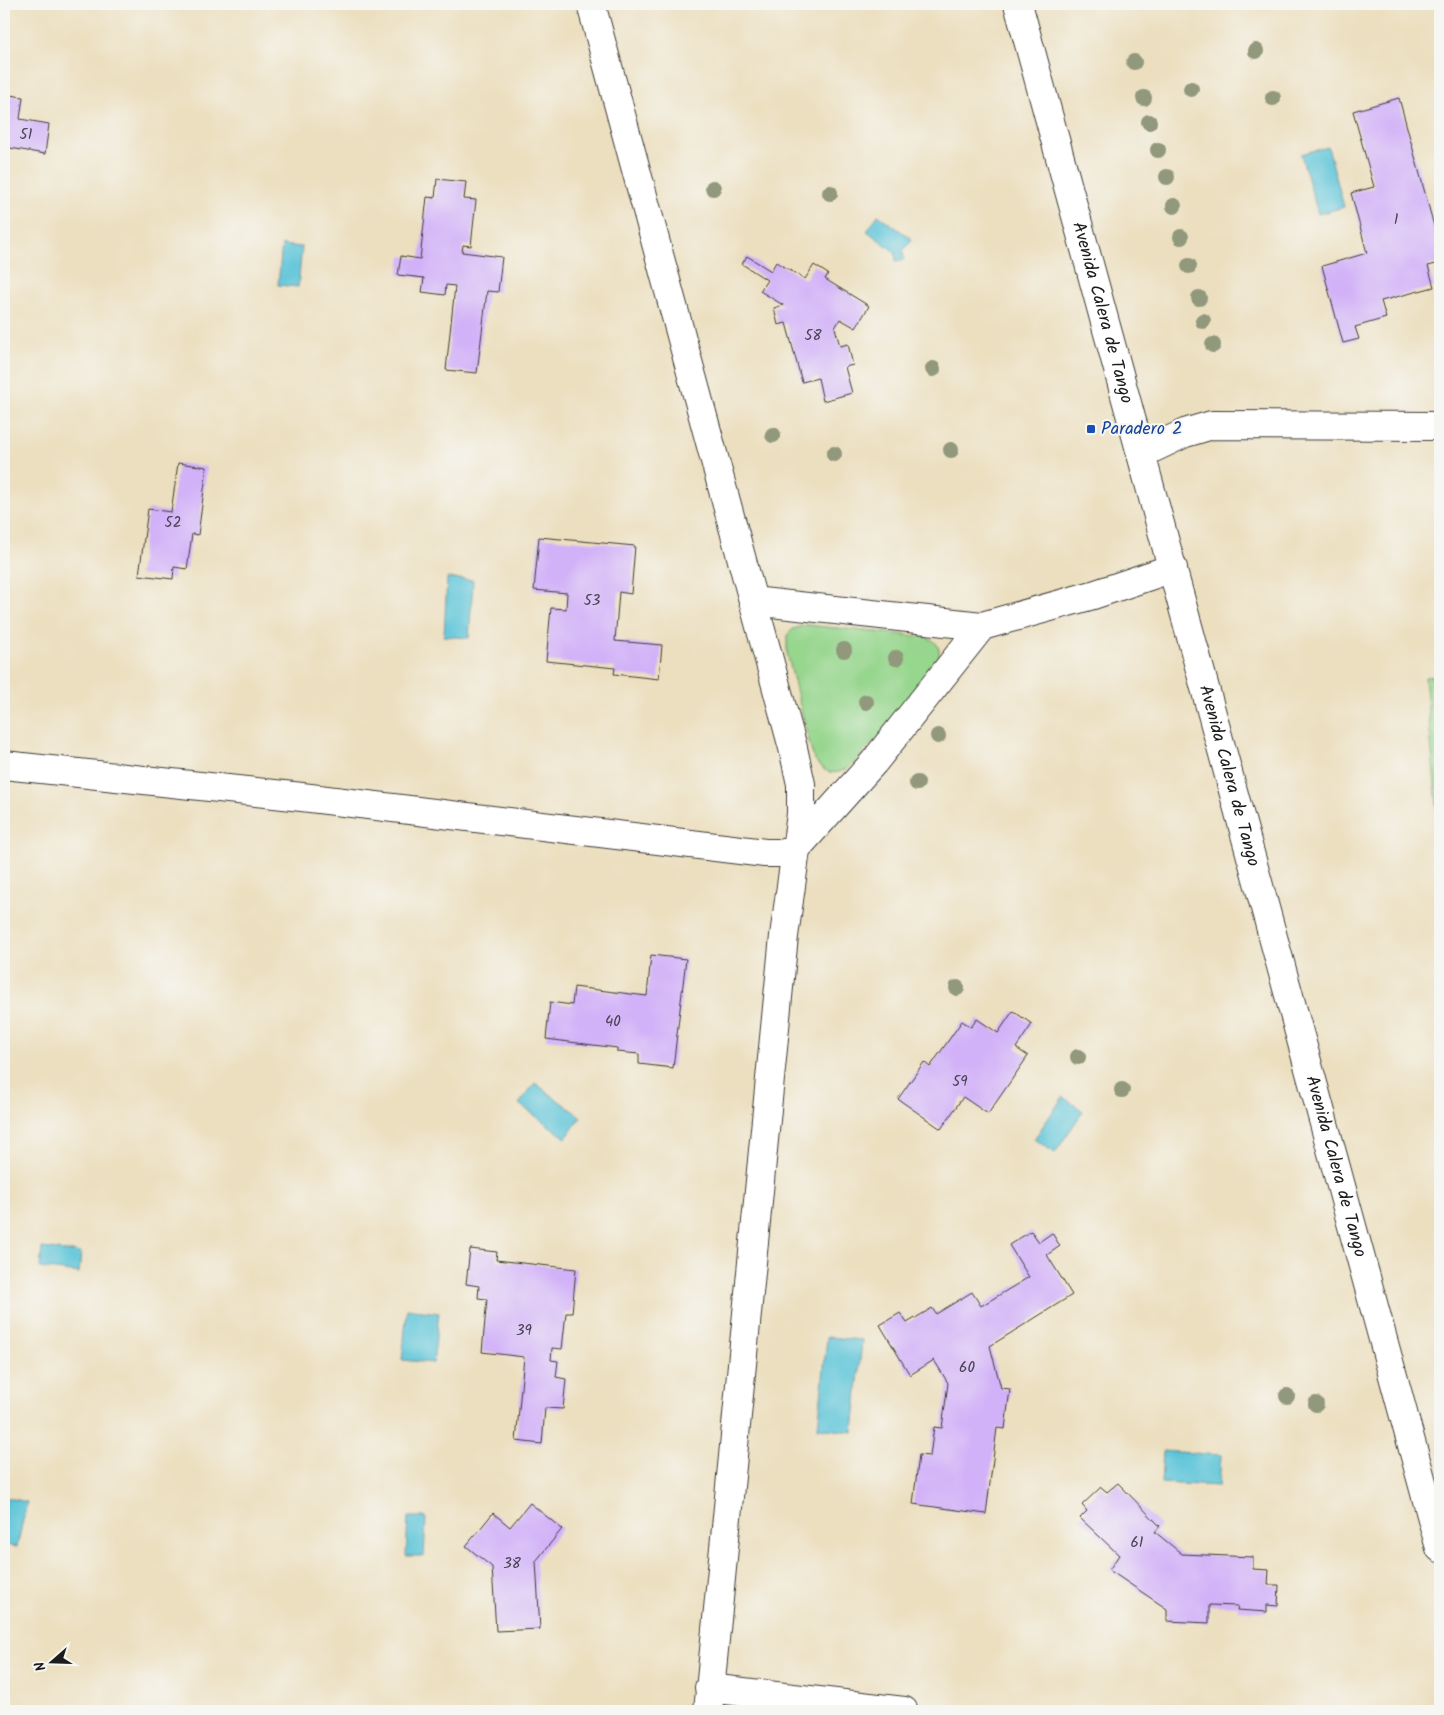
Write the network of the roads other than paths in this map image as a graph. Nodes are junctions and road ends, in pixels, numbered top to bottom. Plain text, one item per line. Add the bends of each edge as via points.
1 (591, 4) edge
2 (1018, 4) edge
3 (1440, 426) edge
4 (1141, 454) junction
5 (1173, 568) junction
6 (753, 601) junction
7 (982, 626) junction
8 (4, 765) edge
9 (795, 850) junction
10 (1440, 1548) edge
11 (708, 1700) edge
12 (904, 1711) edge

1 - 6 street
2 - 4 street, Avenida Calera de Tango
3 - 4 street via 1212,425 1185,433
4 - 5 street, Avenida Calera de Tango
5 - 7 street
5 - 10 street, Avenida Calera de Tango
6 - 7 street
6 - 9 street via 800,772 802,804
7 - 9 street via 874,762
8 - 9 street via 765,853
9 - 11 street
11 - 12 street

